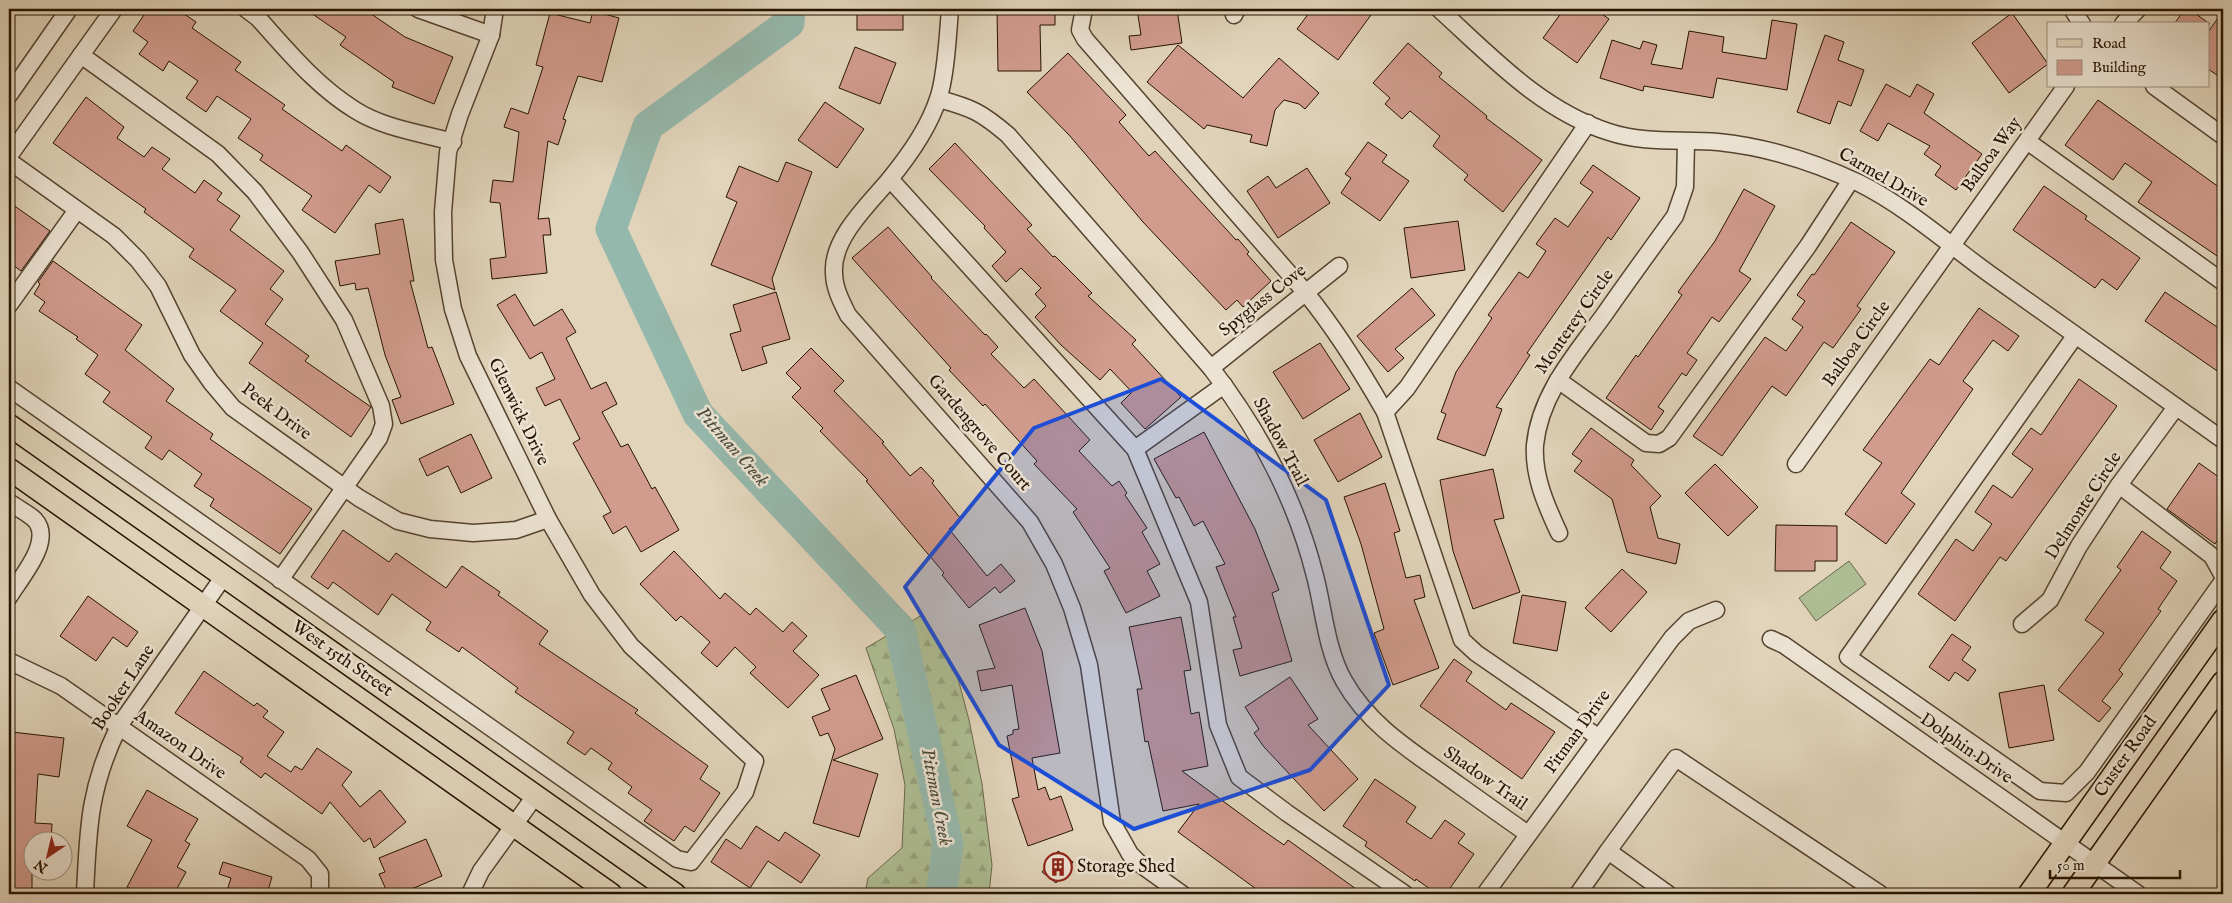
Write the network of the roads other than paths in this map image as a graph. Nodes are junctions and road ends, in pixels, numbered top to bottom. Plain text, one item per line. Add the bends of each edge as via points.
1 (69, 9) edge
2 (114, 9) edge
3 (246, 9) edge
4 (418, 9) edge
5 (495, 9) edge
6 (950, 9) edge
7 (1084, 9) edge
8 (1440, 9) edge
9 (2072, 9) edge
10 (2138, 9) edge
11 (2081, 22) edge
12 (2126, 22) edge
13 (491, 35) junction
14 (81, 55) junction
15 (2065, 88) edge
16 (2157, 88) edge
17 (9, 95) edge
18 (938, 99) junction
19 (1588, 123) junction
20 (2223, 136) edge
21 (2027, 141) junction
22 (453, 142) junction
23 (1686, 142) junction
24 (9, 156) edge
25 (9, 161) edge
26 (890, 178) junction
27 (1851, 180) junction
28 (77, 210) junction
29 (1951, 246) junction
30 (1340, 266) dead end
31 (2223, 282) edge
32 (1306, 293) junction
33 (9, 305) edge
34 (2075, 336) junction
35 (1211, 368) junction
36 (1558, 380) junction
37 (1224, 385) junction
38 (9, 388) edge
39 (2176, 407) junction
40 (1385, 412) junction
41 (9, 425) edge
42 (2223, 440) edge
43 (1135, 449) junction
44 (1796, 464) dead end
45 (9, 469) edge
46 (2119, 485) junction
47 (345, 488) junction
48 (9, 502) edge
49 (548, 519) junction
50 (1559, 533) dead end
51 (224, 576) junction
52 (2223, 576) edge
53 (280, 580) junction
54 (2223, 581) edge
55 (9, 597) edge
56 (203, 606) junction
57 (1716, 610) dead end
58 (2223, 620) edge
59 (2022, 624) dead end
60 (1770, 639) dead end
61 (9, 661) edge
62 (2223, 682) edge
63 (119, 726) junction
64 (1598, 737) junction
65 (535, 796) junction
66 (513, 826) junction
67 (1528, 834) junction
68 (2065, 843) junction
69 (1608, 851) junction
70 (2095, 864) junction
71 (84, 894) edge
72 (320, 894) edge
73 (470, 894) edge
74 (611, 894) edge
75 (675, 894) edge
76 (1182, 894) edge
77 (1405, 894) edge
78 (1485, 894) edge
79 (1578, 894) edge
80 (1668, 894) edge
81 (1880, 894) edge
82 (2029, 894) edge
83 (2073, 894) edge
84 (2138, 894) edge

1 - 17 street
2 - 14 street
3 - 22 street via 320,84 356,110 387,124
4 - 13 street
5 - 13 street, Glenwick Drive
6 - 18 street, Gardengrove Court
7 - 32 street via 1080,30 1085,40
8 - 19 street, Carmel Drive via 1521,84 1565,114
9 - 11 street
10 - 12 street
13 - 22 street, Glenwick Drive via 460,114
14 - 24 street
14 - 47 street via 218,154 255,192 300,252 344,320 381,406 384,424 379,438
15 - 21 street, Balboa Way
16 - 20 street
18 - 26 street, Gardengrove Court via 919,138
18 - 35 street, Shadow Trail via 984,115 1008,135
19 - 23 street, Carmel Drive via 1609,132 1652,141
19 - 40 street via 1407,388
21 - 29 street, Balboa Way
21 - 31 street
22 - 49 street, Glenwick Drive via 448,152 443,212 444,260 453,310 468,356
23 - 27 street, Carmel Drive via 1717,142 1768,150 1820,166
23 - 36 street, Monterey Circle via 1685,187 1675,216
25 - 28 street, Peek Drive
26 - 43 street
26 - 76 street, Gardengrove Court via 852,223 840,245 833,271 837,292 848,315 1030,522 1054,564 1072,608 1089,666 1112,822 1130,854
27 - 29 street, Carmel Drive via 1906,211
27 - 36 street via 1808,246 1669,438 1659,444 1646,443
28 - 33 street
28 - 47 street, Peek Drive via 114,236 138,260 158,286 192,355 233,408
29 - 34 street, Carmel Drive
29 - 44 street, Balboa Circle
30 - 32 street, Spyglass Cove
32 - 35 street, Spyglass Cove
32 - 40 street via 1362,372
34 - 39 street, Carmel Drive
34 - 54 street via 1848,657 2040,790 2066,793 2087,772
35 - 37 street, Shadow Trail
36 - 50 street, Monterey Circle via 1539,419 1535,447 1537,474 1544,500
37 - 43 street
37 - 67 street, Shadow Trail via 1260,440 1292,506 1315,574 1330,647 1343,680 1364,710 1389,735
38 - 53 street
39 - 42 street, Carmel Drive
39 - 46 street, Delmonte Circle
40 - 64 street via 1462,640
41 - 51 main road, West 15th Street
43 - 77 street via 1199,602 1218,725 1239,777
45 - 56 main road, West 15th Street
46 - 52 street via 2212,556
46 - 59 street, Delmonte Circle via 2079,546 2050,600
47 - 49 street, Peek Drive via 398,521 430,529 473,533 516,530
47 - 53 street
48 - 55 street via 35,520 42,532 40,547
49 - 53 street, Glenwick Drive via 592,595 631,646 755,761 745,792 692,862 678,860
51 - 56 street, Booker Lane
51 - 65 main road, West 15th Street
56 - 63 street, Booker Lane
56 - 66 main road, West 15th Street
57 - 64 street, Pitman Drive via 1689,621 1672,638
58 - 68 main road, Custer Road
60 - 68 street, Dolphin Drive via 1784,645
61 - 63 street, Amazon Drive via 61,686
62 - 70 main road, Custer Road
63 - 71 street, Booker Lane via 101,765 94,792 88,825
63 - 72 street, Amazon Drive via 308,859 320,874
64 - 67 street, Pitman Drive
65 - 66 street
65 - 75 main road, West 15th Street
66 - 73 street via 481,871
66 - 74 main road, West 15th Street
67 - 78 street, Pitman Drive
68 - 70 street, Dolphin Drive
68 - 82 main road, Custer Road
69 - 79 street
69 - 80 street
69 - 81 street via 1676,758
70 - 83 main road, Custer Road
70 - 84 street, Dolphin Drive

